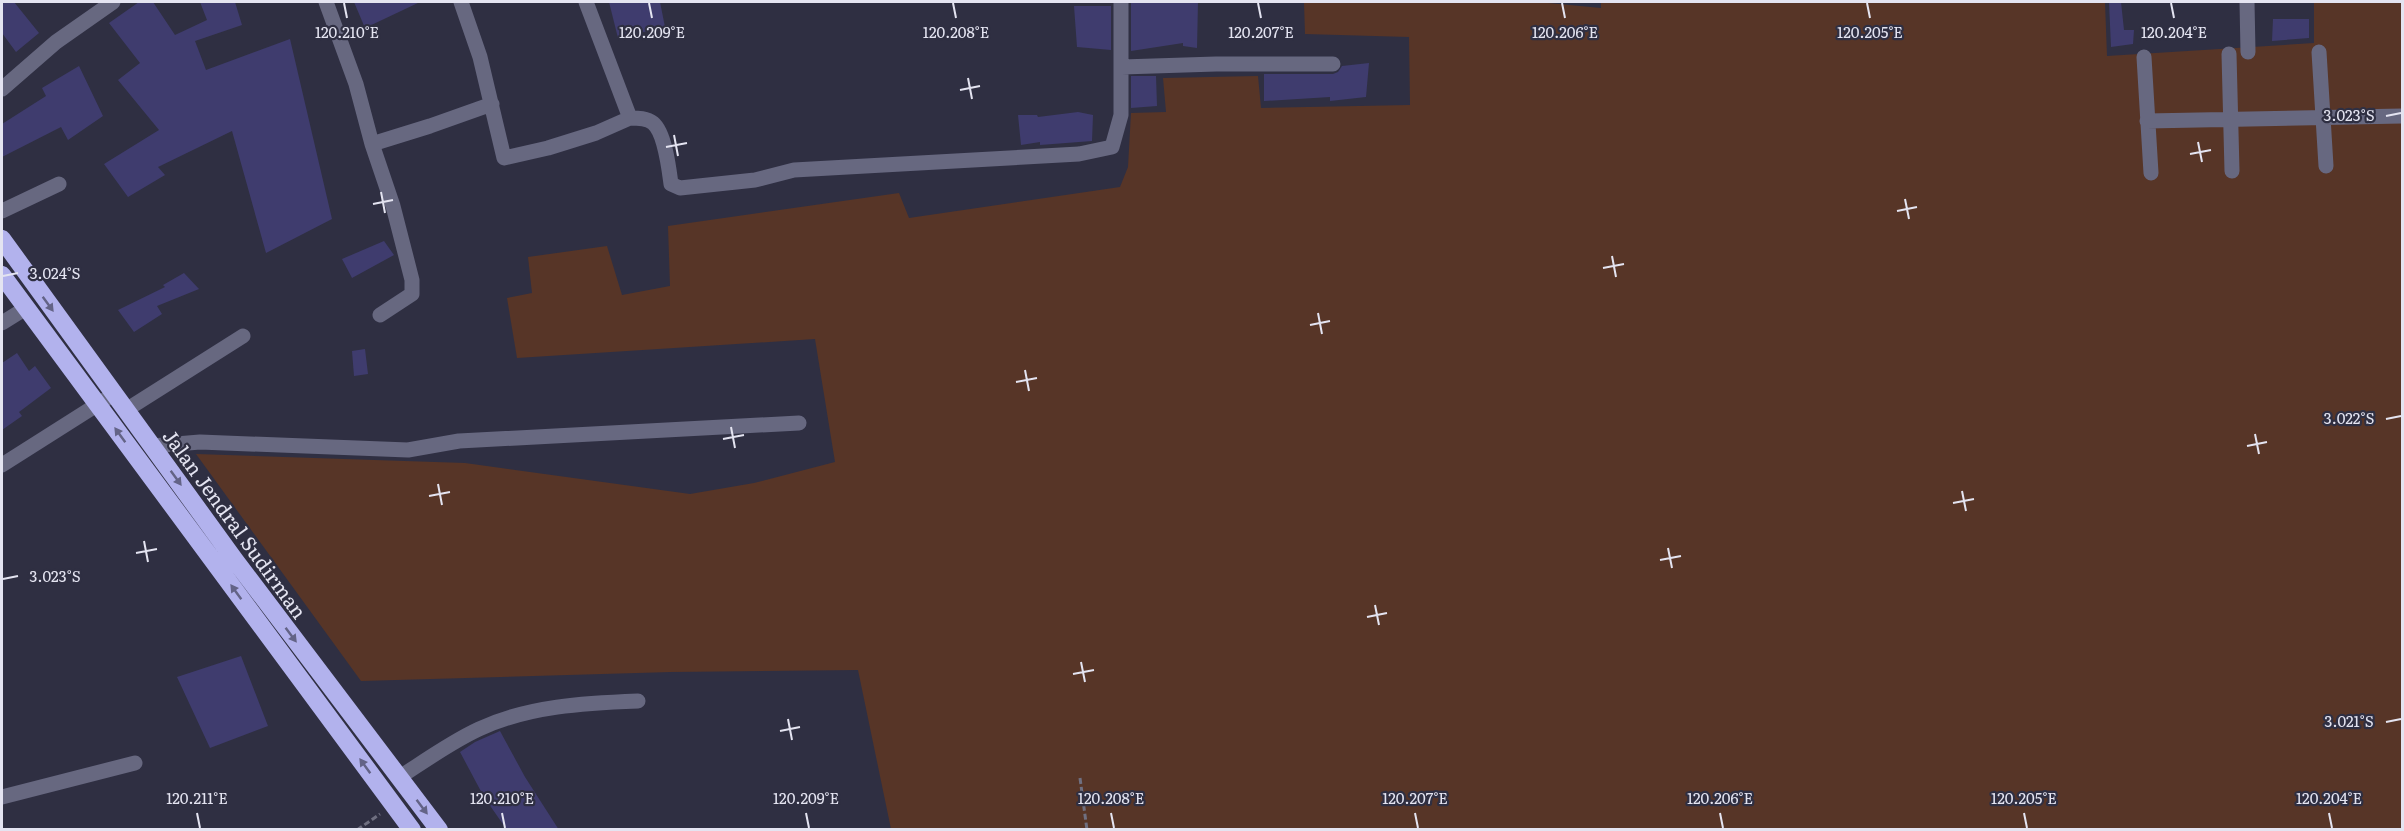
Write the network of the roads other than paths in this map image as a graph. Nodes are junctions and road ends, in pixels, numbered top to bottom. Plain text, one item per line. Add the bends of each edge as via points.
1 (113, 2) edge
2 (326, 2) edge
3 (461, 2) edge
4 (586, 2) edge
5 (1120, 2) edge
6 (2247, 2) edge
7 (2248, 52) dead end
8 (2319, 52) dead end
9 (2229, 54) dead end
10 (2144, 57) dead end
11 (1333, 64) dead end
12 (1122, 67) junction
13 (2, 89) edge
14 (492, 104) junction
15 (2403, 116) edge
16 (2322, 117) junction
17 (630, 118) junction
18 (2231, 119) junction
19 (2147, 121) junction
20 (372, 144) junction
21 (2326, 166) dead end
22 (2232, 171) dead end
23 (2151, 173) dead end
24 (59, 184) dead end
25 (2, 211) edge
26 (2, 239) edge
27 (2, 275) edge
28 (26, 308) junction
29 (380, 315) dead end
30 (2, 323) edge
31 (243, 336) dead end
32 (114, 394) junction
33 (98, 405) junction
34 (126, 410) junction
35 (799, 423) dead end
36 (152, 446) junction
37 (2, 465) edge
38 (638, 701) dead end
39 (135, 763) dead end
40 (400, 777) junction
41 (2, 797) edge
42 (412, 830) edge
43 (439, 830) edge

1 - 13 street via 56,42
2 - 20 street via 356,84
3 - 14 street
4 - 17 street
5 - 12 street
6 - 7 street
8 - 16 street
9 - 18 street
10 - 19 street
11 - 12 street
12 - 17 street via 1121,114 1112,147 1079,154 794,170 755,180 680,188 671,184 656,126 649,120
14 - 17 street via 505,159 596,133
14 - 20 street
15 - 16 street
16 - 18 street
16 - 21 street
18 - 19 street
18 - 22 street
19 - 23 street
20 - 29 street via 414,287 412,294
24 - 25 street
26 -> 32 highway, Jalan Jendral Sudirman
27 - 28 highway, Jalan Jendral Sudirman
28 - 30 street
28 - 33 highway, Jalan Jendral Sudirman
31 - 34 street
32 - 33 street
32 - 34 highway, Jalan Jendral Sudirman
33 - 37 street
42 -> 33 highway, Jalan Jendral Sudirman
34 - 36 highway, Jalan Jendral Sudirman
35 - 36 street via 459,441 408,450 200,442
36 -> 40 highway, Jalan Jendral Sudirman
38 - 40 street via 550,708 501,721 436,752
39 - 41 street
40 -> 43 highway, Jalan Jendral Sudirman

